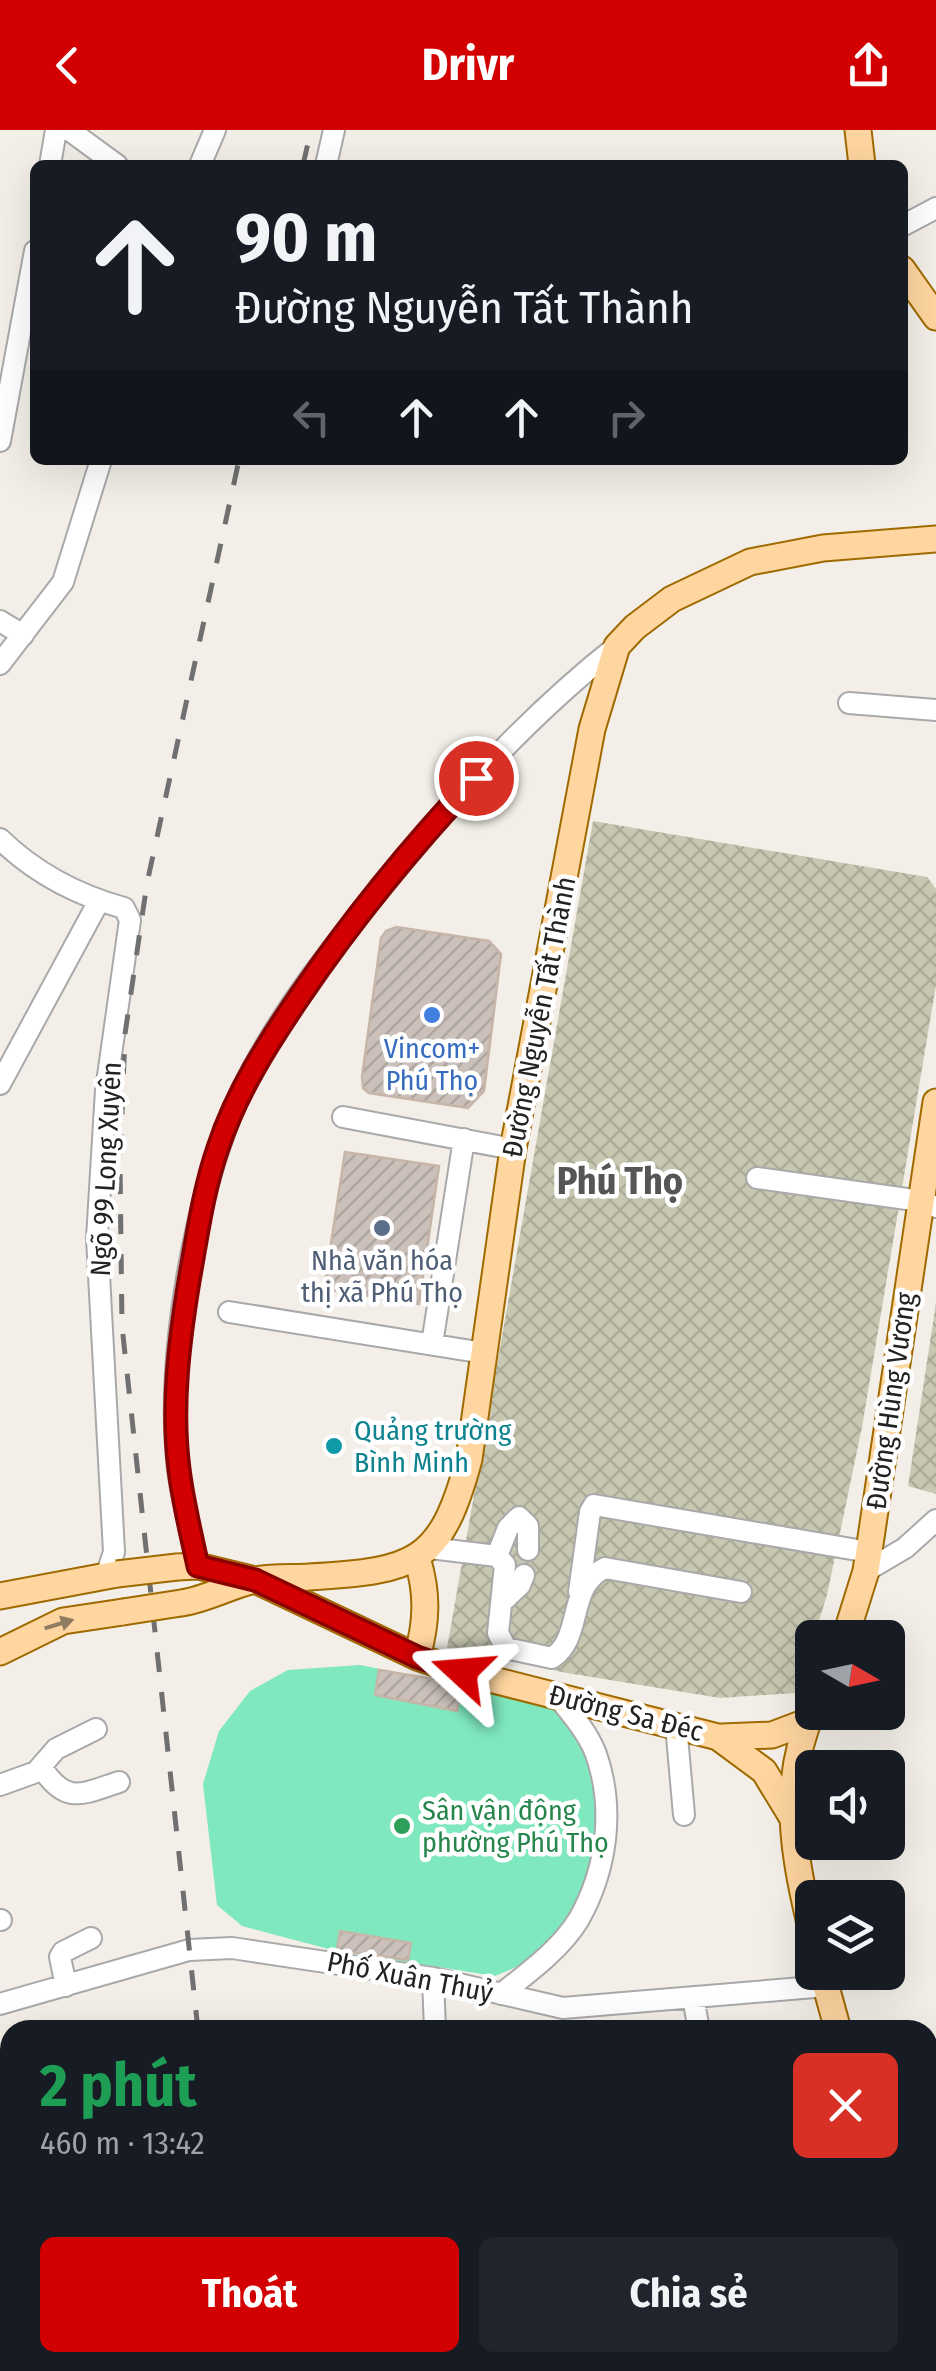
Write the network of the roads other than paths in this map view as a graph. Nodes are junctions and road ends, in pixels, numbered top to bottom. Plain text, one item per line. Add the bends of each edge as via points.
1 (56, 130) edge
2 (69, 130) edge
3 (215, 130) edge
4 (334, 130) edge
5 (858, 130) edge
6 (51, 160) edge
7 (110, 160) edge
8 (202, 160) edge
9 (327, 160) edge
10 (861, 160) edge
11 (936, 208) edge
12 (908, 223) edge
13 (908, 277) edge
14 (30, 278) edge
15 (935, 313) edge
16 (0, 441) edge
17 (99, 465) edge
18 (936, 539) edge
19 (0, 620) edge
20 (22, 634) junction
21 (617, 646) junction
22 (0, 664) edge
23 (849, 703) dead end
24 (936, 710) edge
25 (0, 839) edge
26 (99, 901) junction
27 (0, 1084) edge
28 (936, 1102) edge
29 (344, 1117) dead end
30 (464, 1138) junction
31 (513, 1148) junction
32 (757, 1178) dead end
33 (929, 1204) edge
34 (229, 1312) dead end
35 (432, 1344) junction
36 (484, 1353) junction
37 (936, 1520) edge
38 (528, 1550) dead end
39 (423, 1553) junction
40 (497, 1556) junction
41 (868, 1562) junction
42 (187, 1566) junction
43 (112, 1575) junction
44 (524, 1575) dead end
45 (255, 1580) junction
46 (741, 1592) dead end
47 (0, 1596) edge
48 (579, 1596) junction
49 (502, 1602) junction
50 (850, 1620) edge
51 (0, 1652) edge
52 (417, 1657) junction
53 (557, 1696) junction
54 (795, 1724) edge
55 (676, 1725) junction
56 (96, 1729) dead end
57 (806, 1730) edge
58 (718, 1737) junction
59 (42, 1768) junction
60 (119, 1782) dead end
61 (0, 1785) edge
62 (684, 1814) dead end
63 (792, 1817) junction
64 (800, 1880) edge
65 (91, 1938) dead end
66 (434, 1978) junction
67 (795, 1983) edge
68 (66, 1986) junction
69 (827, 1990) edge
70 (500, 1994) junction
71 (693, 1997) junction
72 (0, 2004) edge
73 (436, 2020) edge
74 (698, 2020) edge
75 (835, 2020) edge

1 - 6 street
2 - 7 street
3 - 8 street
4 - 9 street
5 - 10 main road
11 - 12 street
13 - 15 main road
14 - 16 street
17 - 20 street via 63,582
18 - 21 main road via 750,562 672,599
19 - 20 street
20 - 22 street
21 - 31 main road, Đường Nguyễn Tất Thành via 592,729
21 - 42 street via 524,727 428,830 342,936 243,1088 218,1147 180,1332 178,1467
23 - 24 street
25 - 26 street, Ngõ 99 Long Xuyên via 41,874
26 - 27 street
26 - 43 street, Ngõ 99 Long Xuyên via 124,908 130,920 106,1090 97,1238
28 - 33 main road, Đường Hùng Vương
29 - 30 street
30 - 31 street
30 - 35 street
31 - 36 main road, Đường Nguyễn Tất Thành
32 - 33 street
33 - 41 main road, Đường Hùng Vương
34 - 35 street
35 - 36 street
36 - 39 main road, Đường Nguyễn Tất Thành via 461,1491 444,1532
37 - 41 street via 905,1548
38 - 40 street via 528,1526 519,1517
39 - 40 street
39 - 45 main road via 343,1575
39 - 52 main road via 424,1634
40 - 49 street via 505,1564
41 - 48 street via 594,1505
41 - 50 main road, Đường Hùng Vương
42 - 43 main road, bridge
42 - 45 main road
43 - 47 main road
44 - 49 street
51 -> 45 main road, bridge via 63,1621 200,1600
45 - 52 main road, Đường Sa Đéc
46 - 48 street via 605,1568 587,1580
48 - 49 street via 563,1651 552,1658 506,1648 498,1632
52 - 53 main road, Đường Sa Đéc
53 - 55 main road, Đường Sa Đéc
53 - 70 street via 595,1752 607,1844 578,1921 540,1964
54 - 58 main road, Đường Sa Đéc via 772,1735
55 - 58 main road, Đường Sa Đéc
55 - 62 street
56 - 59 street via 62,1744
57 - 63 main road via 794,1764
58 - 63 main road, Đường Sa Đéc via 764,1771
59 - 60 street via 64,1792 81,1794
59 - 61 street
63 - 64 main road
65 - 68 street via 60,1957
66 - 68 street, Phố Xuân Thuỷ via 232,1948 189,1950
66 - 70 street, Phố Xuân Thuỷ
66 - 73 street
67 - 71 street, Phố Xuân Thuỷ
68 - 72 street, Phố Xuân Thuỷ
69 - 75 main road
70 - 71 street, Phố Xuân Thuỷ via 564,2008
71 - 74 street

